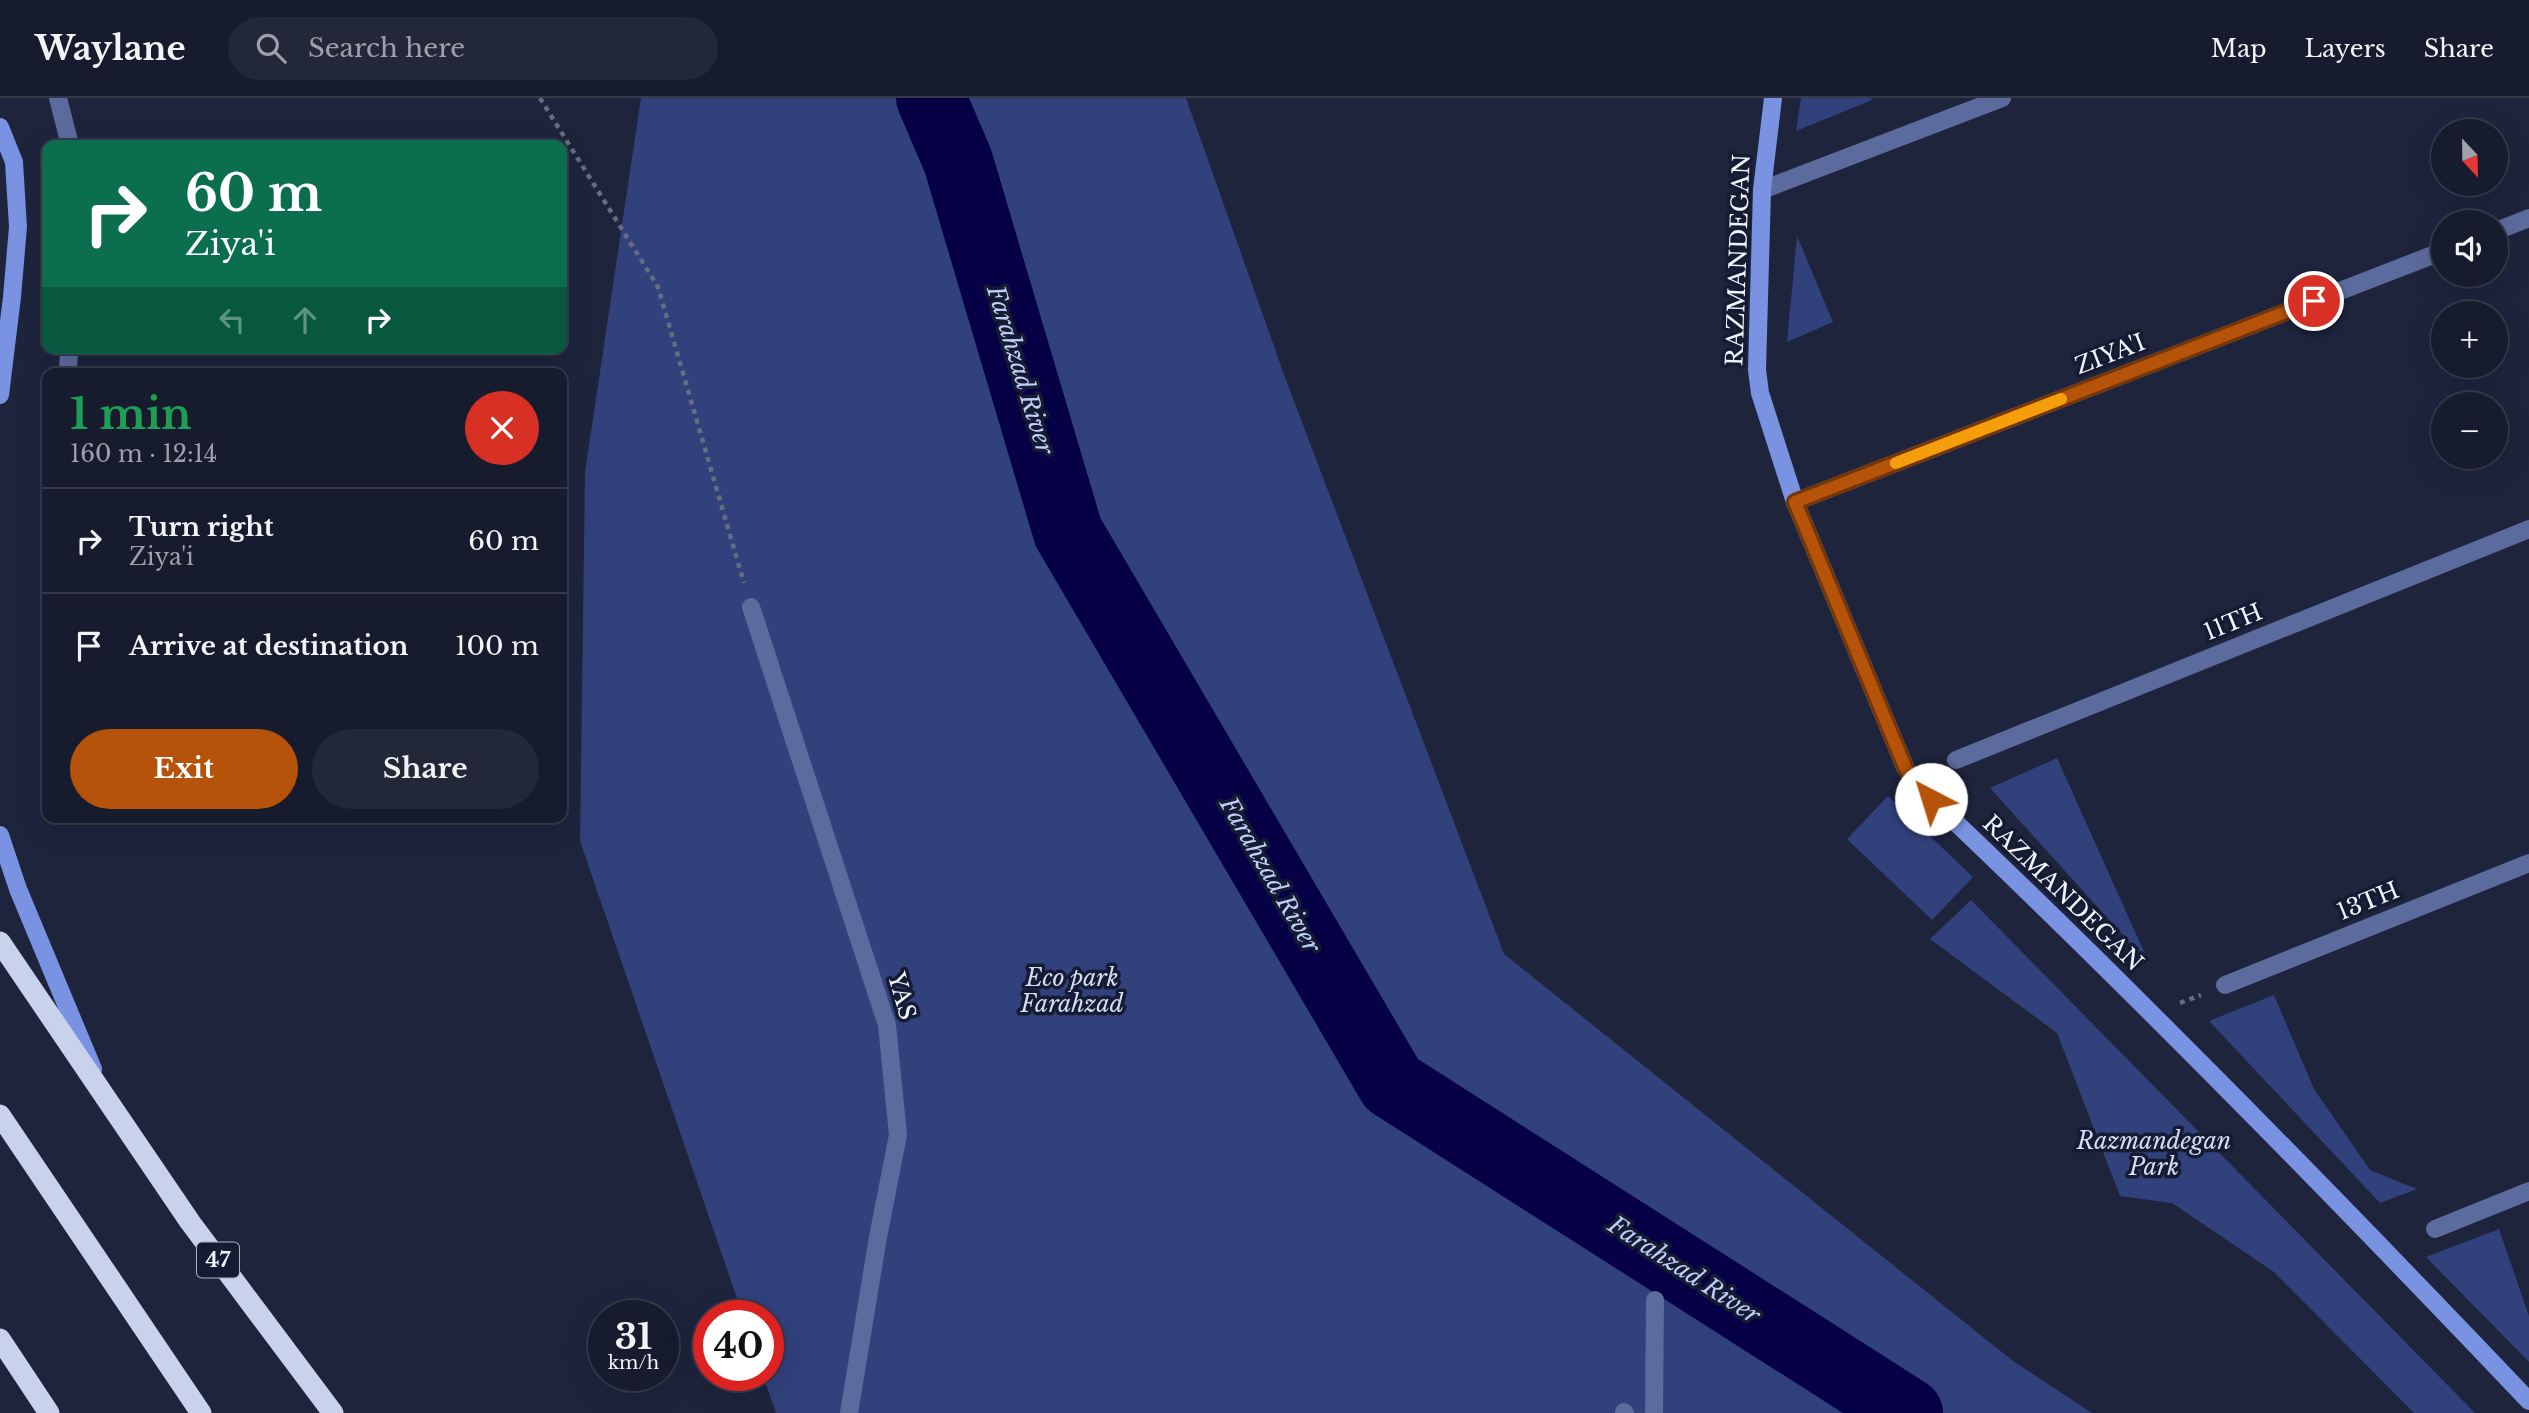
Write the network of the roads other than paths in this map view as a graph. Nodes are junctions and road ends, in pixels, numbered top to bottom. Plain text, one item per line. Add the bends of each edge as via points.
1 (58, 98) edge
2 (1773, 98) edge
3 (2002, 98) edge
4 (0, 127) edge
5 (69, 140) edge
6 (1762, 190) junction
7 (2529, 218) edge
8 (2508, 226) edge
9 (2431, 256) edge
10 (0, 395) edge
11 (1795, 502) junction
12 (2529, 529) edge
13 (751, 607) road end
14 (1956, 761) dead end
15 (0, 835) edge
16 (2529, 863) edge
17 (0, 942) edge
18 (2225, 985) road end
19 (108, 1104) junction
20 (0, 1115) edge
21 (2529, 1191) edge
22 (2435, 1228) dead end
23 (1655, 1300) dead end
24 (0, 1339) edge
25 (2529, 1401) edge
26 (49, 1413) edge
27 (201, 1413) edge
28 (333, 1413) edge
29 (849, 1413) edge
30 (1654, 1413) edge

1 - 5 street
2 - 6 street, RAZMANDEGAN
3 - 6 street
4 - 10 street via 14,162 18,227
6 - 11 street, RAZMANDEGAN via 1757,370
7 - 8 street
9 - 11 street, ZIYA'I
11 - 25 street, RAZMANDEGAN via 1914,782 2153,1014
12 - 14 street, 11TH
13 - 29 street, YAS via 887,1025 898,1135
15 - 19 street
16 - 18 street, 13TH
17 - 19 highway, 47
19 - 28 highway, 47
20 - 27 highway
21 - 22 street
23 - 30 street
24 - 26 highway

